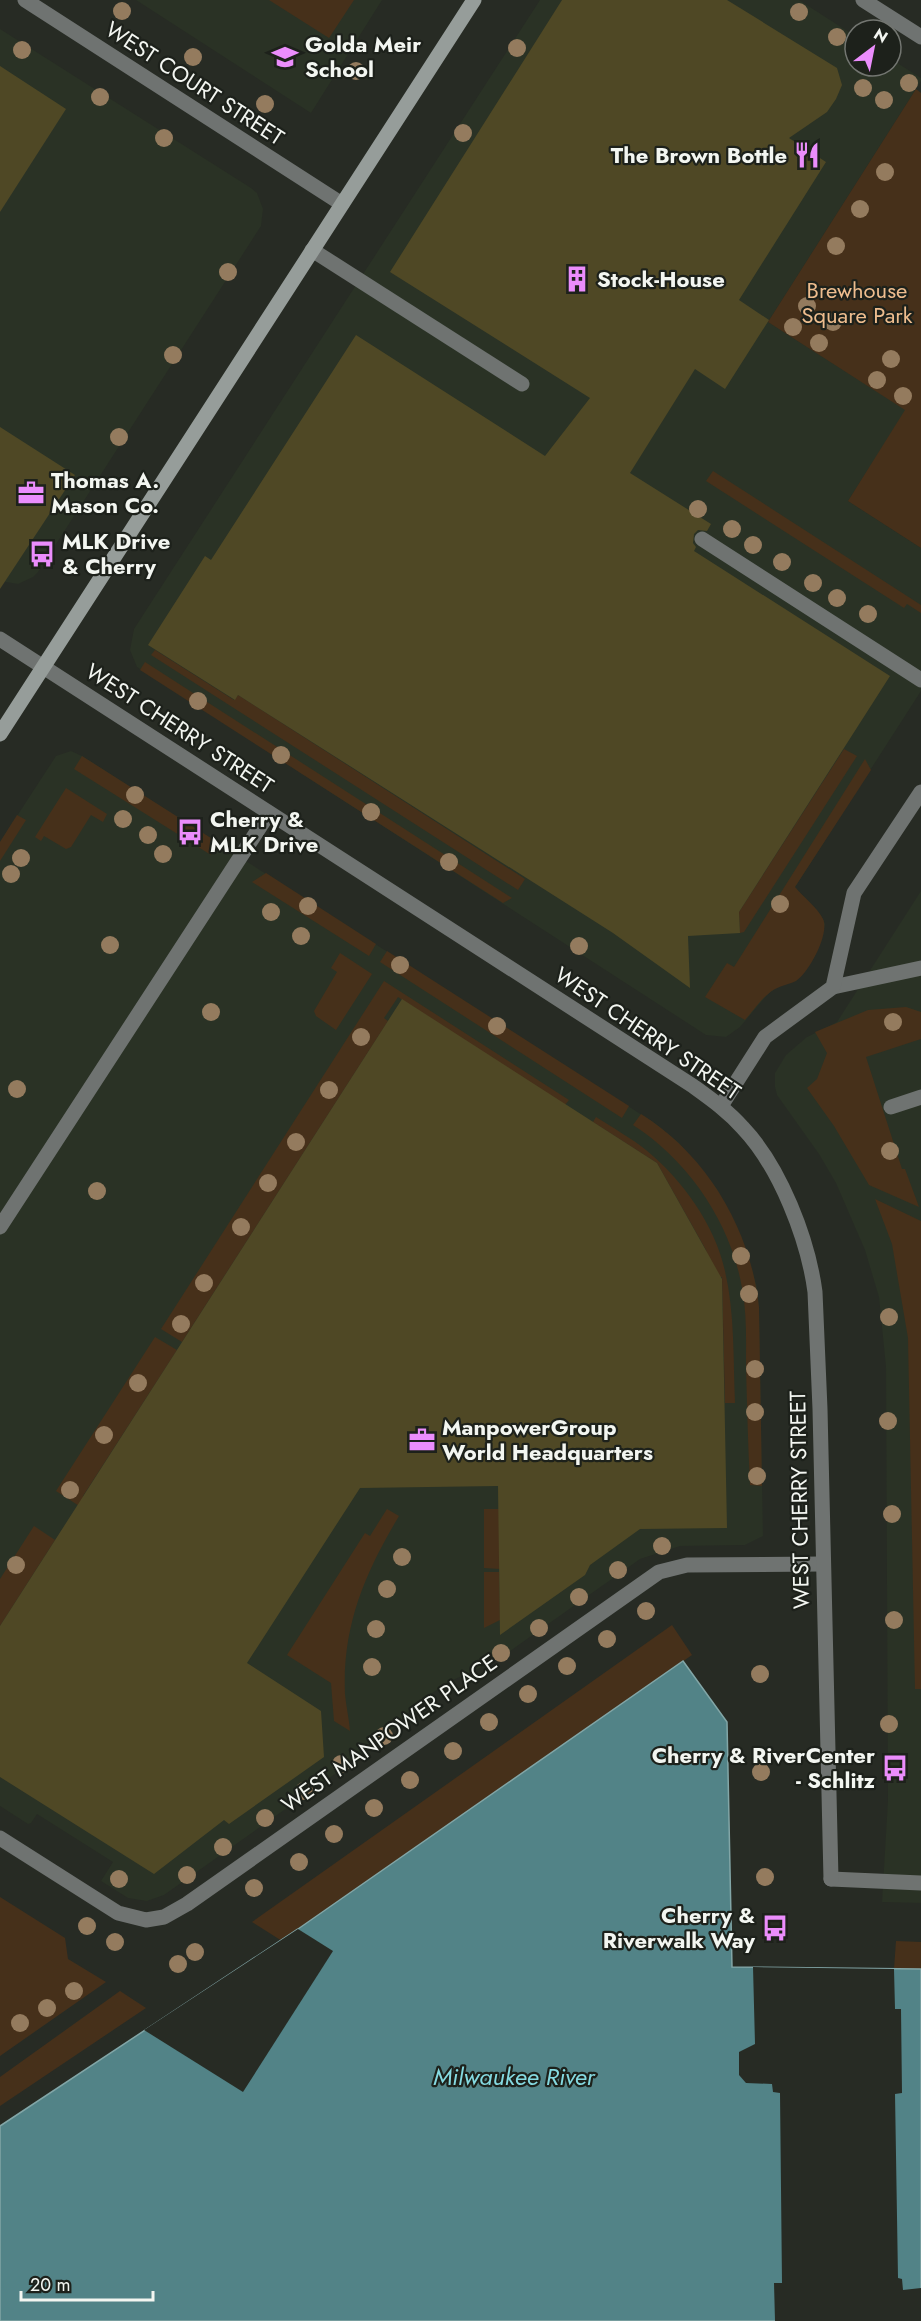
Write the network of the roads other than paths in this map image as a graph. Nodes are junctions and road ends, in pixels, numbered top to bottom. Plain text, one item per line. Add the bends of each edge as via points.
1 (25, 0) edge
2 (474, 0) edge
3 (863, 0) edge
4 (921, 37) edge
5 (342, 204) junction
6 (312, 250) junction
7 (522, 384) dead end
8 (702, 539) dead end
9 (0, 639) edge
10 (44, 667) junction
11 (921, 680) edge
12 (0, 734) edge
13 (921, 792) edge
14 (268, 813) junction
15 (921, 968) edge
16 (833, 987) junction
17 (921, 1097) edge
18 (721, 1106) junction
19 (891, 1107) dead end
20 (0, 1227) edge
21 (823, 1564) junction
22 (0, 1838) edge
23 (921, 1883) edge

1 - 5 street, WEST COURT STREET
2 - 5 main road
3 - 4 street
5 - 6 main road
6 - 7 street
6 - 10 main road
8 - 11 street
9 - 10 street, WEST CHERRY STREET
10 - 12 main road
10 - 14 street, WEST CHERRY STREET
13 - 16 street via 854,893
14 - 18 street, WEST CHERRY STREET
14 - 20 street
15 - 16 street
16 - 18 street via 765,1037
17 - 19 street
18 - 21 street, WEST CHERRY STREET via 751,1138 782,1187 797,1220 813,1277
21 - 22 street, WEST MANPOWER PLACE via 687,1565 658,1572 164,1917 146,1920 118,1913
21 - 23 street, WEST CHERRY STREET via 831,1879

